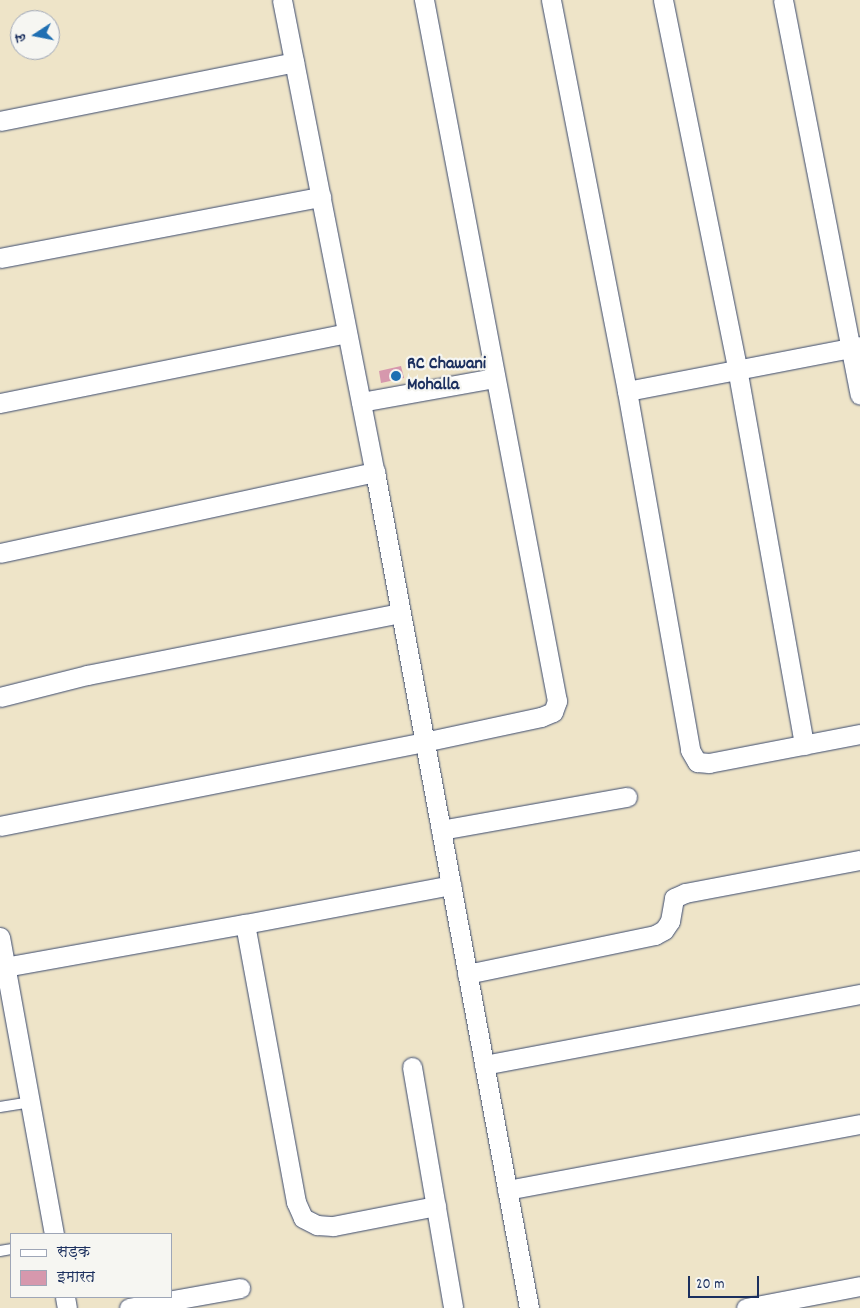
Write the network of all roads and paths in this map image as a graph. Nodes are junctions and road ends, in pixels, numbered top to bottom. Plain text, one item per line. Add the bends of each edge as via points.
1 (282, 0) edge
2 (424, 0) edge
3 (551, 0) edge
4 (663, 0) edge
5 (783, 0) edge
6 (294, 62) junction
7 (0, 121) edge
8 (321, 197) junction
9 (0, 258) edge
10 (346, 333) junction
11 (855, 347) edge
12 (737, 368) junction
13 (495, 378) junction
14 (627, 390) junction
15 (860, 395) edge
16 (361, 402) junction
17 (0, 403) edge
18 (375, 472) junction
19 (0, 553) edge
20 (400, 613) junction
21 (0, 697) edge
22 (860, 734) edge
23 (424, 742) junction
24 (804, 745) junction
25 (627, 797) dead end
26 (0, 826) edge
27 (441, 830) junction
28 (860, 860) edge
29 (451, 885) junction
30 (245, 924) junction
31 (0, 937) edge
32 (3, 968) edge
33 (467, 974) junction
34 (860, 994) edge
35 (484, 1065) junction
36 (412, 1067) dead end
37 (30, 1102) junction
38 (0, 1107) edge
39 (860, 1124) edge
40 (507, 1190) junction
41 (436, 1206) junction
42 (54, 1233) edge
43 (860, 1286) edge
44 (240, 1288) dead end
45 (128, 1308) edge
46 (453, 1308) edge
47 (529, 1308) edge
48 (746, 1308) edge

1 - 6 street
2 - 13 street
3 - 14 street
4 - 12 street
5 - 11 street
6 - 7 street
6 - 8 street
8 - 9 street
8 - 10 street
10 - 16 street
10 - 17 street
11 - 12 street
11 - 15 street
12 - 14 street
12 - 24 street
13 - 16 street
13 - 23 street via 557,701 553,712 541,717
14 - 24 street via 690,750 697,762 709,763
16 - 18 street
18 - 19 street
18 - 20 street
20 - 21 street via 87,675
20 - 23 street
22 - 24 street
23 - 26 street
23 - 27 street
25 - 27 street
27 - 29 street
28 - 33 street via 685,893 674,898 670,921 664,930 655,934
29 - 30 street
29 - 33 street
30 - 32 street
30 - 41 street via 296,1202 303,1218 316,1225 333,1226
31 - 32 street
32 - 37 street
33 - 35 street
34 - 35 street
35 - 40 street
36 - 41 street
37 - 38 lane
37 - 42 street
39 - 40 street
40 - 47 street
41 - 46 street
43 - 48 street
44 - 45 street

